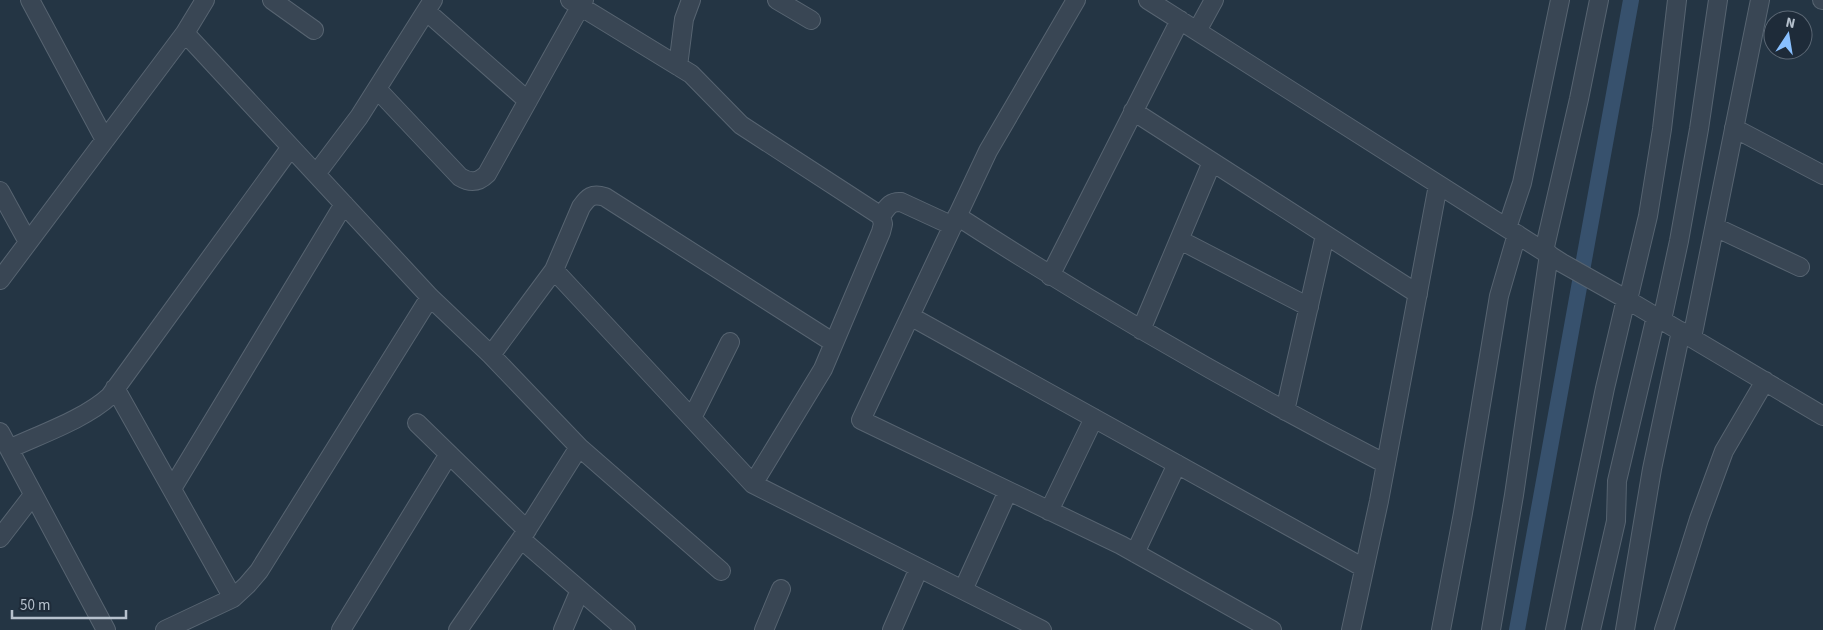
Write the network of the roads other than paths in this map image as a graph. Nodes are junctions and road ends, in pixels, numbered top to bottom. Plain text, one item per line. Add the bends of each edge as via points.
1 (30, 0) edge
2 (205, 0) edge
3 (272, 0) edge
4 (691, 0) edge
5 (776, 0) edge
6 (1076, 0) edge
7 (1148, 0) edge
8 (1214, 0) edge
9 (1560, 0) edge
10 (1599, 0) edge
11 (1677, 0) edge
12 (1718, 0) edge
13 (1760, 0) edge
14 (578, 2) edge
15 (430, 6) edge
16 (811, 20) dead end
17 (1180, 20) junction
18 (314, 30) dead end
19 (1197, 31) junction
20 (185, 33) junction
21 (678, 66) junction
22 (377, 89) junction
23 (528, 101) junction
24 (1133, 111) junction
25 (1734, 128) junction
26 (105, 140) junction
27 (291, 147) junction
28 (1212, 162) junction
29 (316, 174) junction
30 (1823, 175) edge
31 (1438, 185) junction
32 (0, 191) edge
33 (344, 204) junction
34 (881, 216) junction
35 (955, 221) junction
36 (1715, 227) junction
37 (1512, 231) junction
38 (1325, 235) junction
39 (1180, 240) junction
40 (28, 242) junction
41 (1552, 256) junction
42 (1800, 267) dead end
43 (554, 270) junction
44 (1050, 276) junction
45 (0, 280) edge
46 (1418, 294) junction
47 (430, 297) junction
48 (1627, 299) junction
49 (1309, 307) junction
50 (910, 316) junction
51 (1659, 318) junction
52 (1141, 330) junction
53 (1687, 335) junction
54 (730, 342) dead end
55 (834, 343) junction
56 (491, 356) junction
57 (1765, 382) junction
58 (116, 388) junction
59 (1285, 412) junction
60 (1823, 416) edge
61 (692, 418) junction
62 (1094, 418) junction
63 (417, 423) dead end
64 (0, 432) edge
65 (579, 447) junction
66 (9, 449) junction
67 (449, 454) junction
68 (1177, 464) junction
69 (1386, 464) junction
70 (753, 484) junction
71 (172, 488) junction
72 (1008, 491) junction
73 (33, 495) junction
74 (1049, 510) junction
75 (524, 535) junction
76 (0, 538) edge
77 (1135, 553) junction
78 (919, 568) junction
79 (1364, 568) junction
80 (721, 570) dead end
81 (580, 590) junction
82 (781, 590) dead end
83 (963, 590) junction
84 (233, 598) junction
85 (106, 630) edge
86 (165, 630) edge
87 (341, 630) edge
88 (458, 630) edge
89 (563, 630) edge
90 (626, 630) edge
91 (764, 630) edge
92 (892, 630) edge
93 (1042, 630) edge
94 (1272, 630) edge
95 (1351, 630) edge
96 (1441, 630) edge
97 (1491, 630) edge
98 (1555, 630) edge
99 (1591, 630) edge
100 (1625, 630) edge
101 (1664, 630) edge

1 - 26 street
2 - 20 street
3 - 18 street
4 - 21 street via 684,19
5 - 16 street
6 - 35 street via 988,151
7 - 17 street
8 - 19 street
9 - 37 street
10 - 41 street
11 - 48 street via 1651,197
12 - 51 street via 1679,242
13 - 25 street
14 - 21 street
14 - 23 street
15 - 22 street
15 - 23 street
17 - 19 street
17 - 24 street
19 - 31 street
20 - 26 street
20 - 27 street
21 - 34 street via 700,82 742,126
22 - 23 street via 460,176 475,182 487,174
22 - 29 street
24 - 28 street
24 - 44 street
25 - 30 street
25 - 36 street
26 - 40 street
27 - 29 street
27 - 58 street
28 - 38 street
28 - 39 street
29 - 33 street
31 - 37 street
31 - 46 street
32 - 40 street
33 - 47 street
33 - 71 street
34 - 35 street via 890,204 901,202
34 - 55 street via 882,232
35 - 44 street
35 - 50 street
36 - 42 street
36 - 53 street
37 - 41 street
37 - 96 street
38 - 46 street
38 - 49 street
39 - 49 street
39 - 52 street
40 - 45 street
41 - 48 street
41 - 97 street
43 - 55 street via 581,207 591,195 598,195
43 - 56 street
43 - 61 street
44 - 52 street
46 - 69 street
47 - 56 street
47 - 84 street via 259,571
48 - 51 street
48 - 98 street
49 - 59 street
50 - 62 street
50 - 72 street via 861,420
51 - 53 street
51 - 99 street via 1617,481 1614,528
52 - 59 street
53 - 57 street
53 - 100 street via 1652,469
54 - 61 street
55 - 70 street via 822,369
56 - 65 street
57 - 60 street
57 - 101 street via 1724,451 1698,519
58 - 66 street via 93,409
58 - 71 street
59 - 69 street
61 - 70 street
62 - 68 street
62 - 74 street
63 - 67 street
64 - 66 street
65 - 75 street
65 - 80 street
66 - 73 street
67 - 75 street
67 - 87 street
68 - 77 street
68 - 79 street
69 - 79 street
70 - 78 street
71 - 84 street
72 - 74 street
72 - 83 street
73 - 76 street
73 - 85 street
74 - 77 street
75 - 81 street
75 - 88 street
77 - 94 street
78 - 83 street
78 - 92 street
79 - 95 street
81 - 89 street
81 - 90 street
82 - 91 street
83 - 93 street
84 - 86 street

